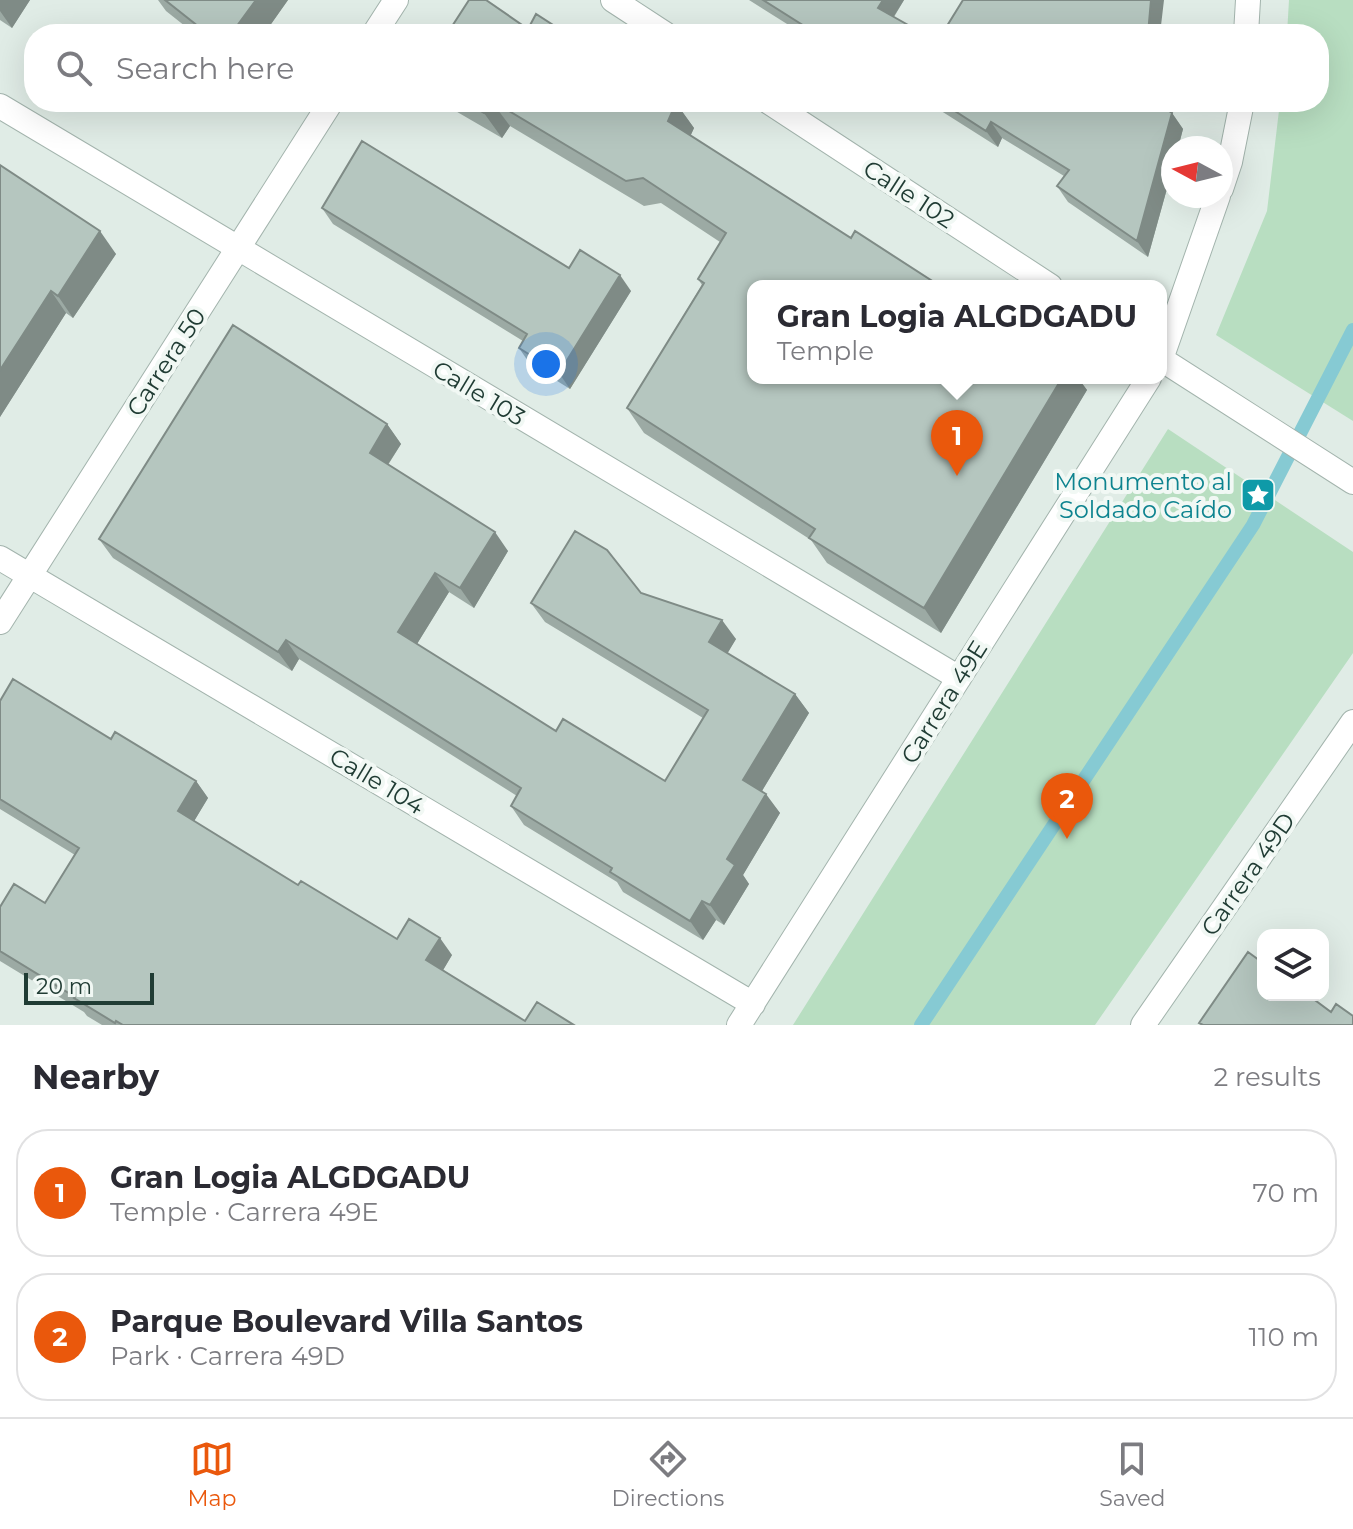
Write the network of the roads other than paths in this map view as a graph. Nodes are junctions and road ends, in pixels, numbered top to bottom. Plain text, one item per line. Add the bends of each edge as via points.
1 (396, 0) edge
2 (613, 0) edge
3 (1248, 0) edge
4 (380, 24) edge
5 (650, 24) edge
6 (1247, 24) edge
7 (0, 106) edge
8 (325, 112) edge
9 (784, 112) edge
10 (1240, 112) edge
11 (1233, 147) edge
12 (1214, 208) edge
13 (237, 249) junction
14 (1041, 280) edge
15 (1167, 342) edge
16 (1167, 363) edge
17 (1145, 384) edge
18 (1353, 482) edge
19 (0, 558) edge
20 (30, 575) junction
21 (0, 622) edge
22 (959, 678) junction
23 (1353, 722) edge
24 (753, 1004) junction
25 (739, 1025) edge
26 (1143, 1025) edge

1 - 4 street
2 - 5 street
3 - 6 street
7 - 13 street, Calle 103
8 - 13 street, Carrera 50
9 - 14 street, Calle 102
10 - 11 street
12 - 15 street
13 - 20 street, Carrera 50
13 - 22 street, Calle 103
16 - 18 street
17 - 22 street, Carrera 49E
19 - 20 street, Calle 104
20 - 21 street, Carrera 50
20 - 24 street, Calle 104
22 - 24 street, Carrera 49E
23 - 26 street, Carrera 49D
24 - 25 street, Carrera 49E

